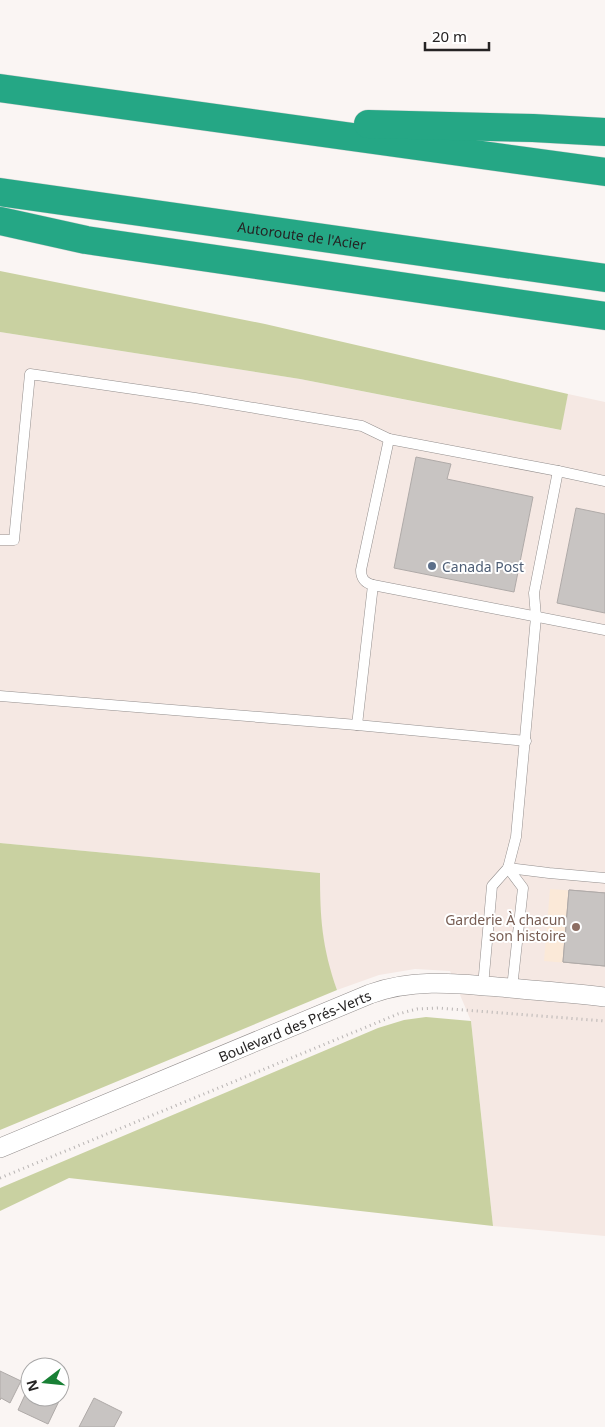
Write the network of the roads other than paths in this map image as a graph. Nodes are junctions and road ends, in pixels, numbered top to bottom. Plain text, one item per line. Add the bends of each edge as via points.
1 (0, 88) edge
2 (239, 121) junction
3 (605, 132) edge
4 (605, 172) edge
5 (0, 192) edge
6 (0, 220) edge
7 (605, 278) edge
8 (605, 316) edge
9 (389, 439) junction
10 (558, 471) junction
11 (605, 481) edge
12 (0, 540) edge
13 (373, 585) junction
14 (536, 617) junction
15 (605, 630) edge
16 (0, 696) edge
17 (357, 725) junction
18 (526, 741) junction
19 (508, 868) junction
20 (605, 878) edge
21 (483, 986) junction
22 (512, 988) junction
23 (605, 996) edge
24 (0, 1148) edge

1 - 2 highway
2 - 3 highway
2 - 4 highway
5 - 7 highway, Autoroute de l'Acier
6 - 8 highway via 86,240
9 - 10 lane
9 - 12 lane via 362,426 30,374 14,540
9 - 13 lane via 361,570 364,581
10 - 11 lane
10 - 14 lane via 534,593
13 - 14 lane
13 - 17 lane
14 - 15 lane
14 - 18 lane
16 - 17 lane
17 - 18 lane
18 - 19 lane via 516,837
19 - 20 lane
19 - 21 lane via 492,886
19 - 22 lane via 523,888
21 - 22 street, Boulevard des Prés-Verts
21 - 24 street, Boulevard des Prés-Verts via 419,983 382,990
22 - 23 street, Boulevard des Prés-Verts

